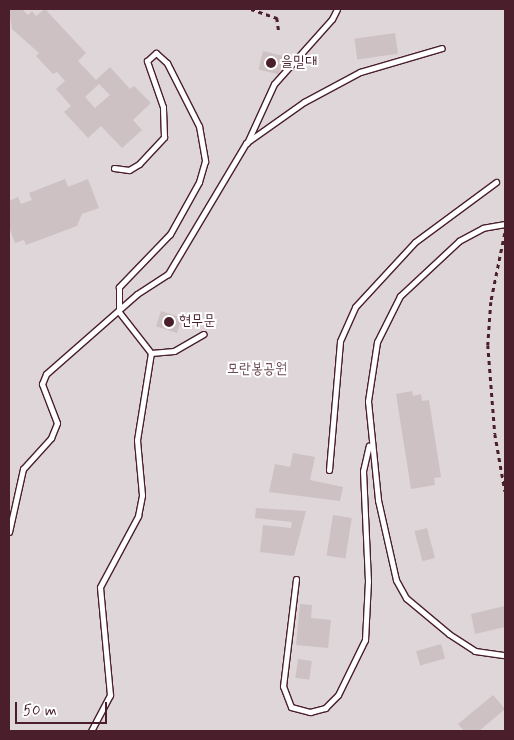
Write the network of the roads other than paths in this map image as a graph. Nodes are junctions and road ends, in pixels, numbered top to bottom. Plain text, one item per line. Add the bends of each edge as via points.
1 (337, 9) edge
2 (442, 48) dead end
3 (246, 143) junction
4 (114, 168) dead end
5 (496, 182) dead end
6 (505, 224) edge
7 (119, 312) junction
8 (202, 334) dead end
9 (151, 353) junction
10 (369, 444) junction
11 (328, 470) dead end
12 (9, 532) edge
13 (296, 578) dead end
14 (505, 655) edge
15 (91, 731) edge

1 - 3 lane via 332,19 274,84
2 - 3 lane via 360,72 304,102
3 - 7 lane via 168,274 137,294
4 - 7 lane via 129,170 139,164 164,137 163,107 147,61 156,53 167,63 199,126 205,161 199,182 170,234 119,287
5 - 11 lane via 416,242 354,307 340,342
6 - 10 lane via 483,228 459,241 437,258 392,309 371,362
7 - 9 lane
7 - 12 lane via 46,374 42,384 58,423 51,438 23,469
8 - 9 lane via 174,351
9 - 15 lane via 137,440 142,495 138,516 100,587 98,604 111,674 110,695
10 - 13 lane via 363,471 368,581 365,640 338,695 325,708 310,712 291,707 283,686
10 - 14 lane via 388,547 406,598 475,651

